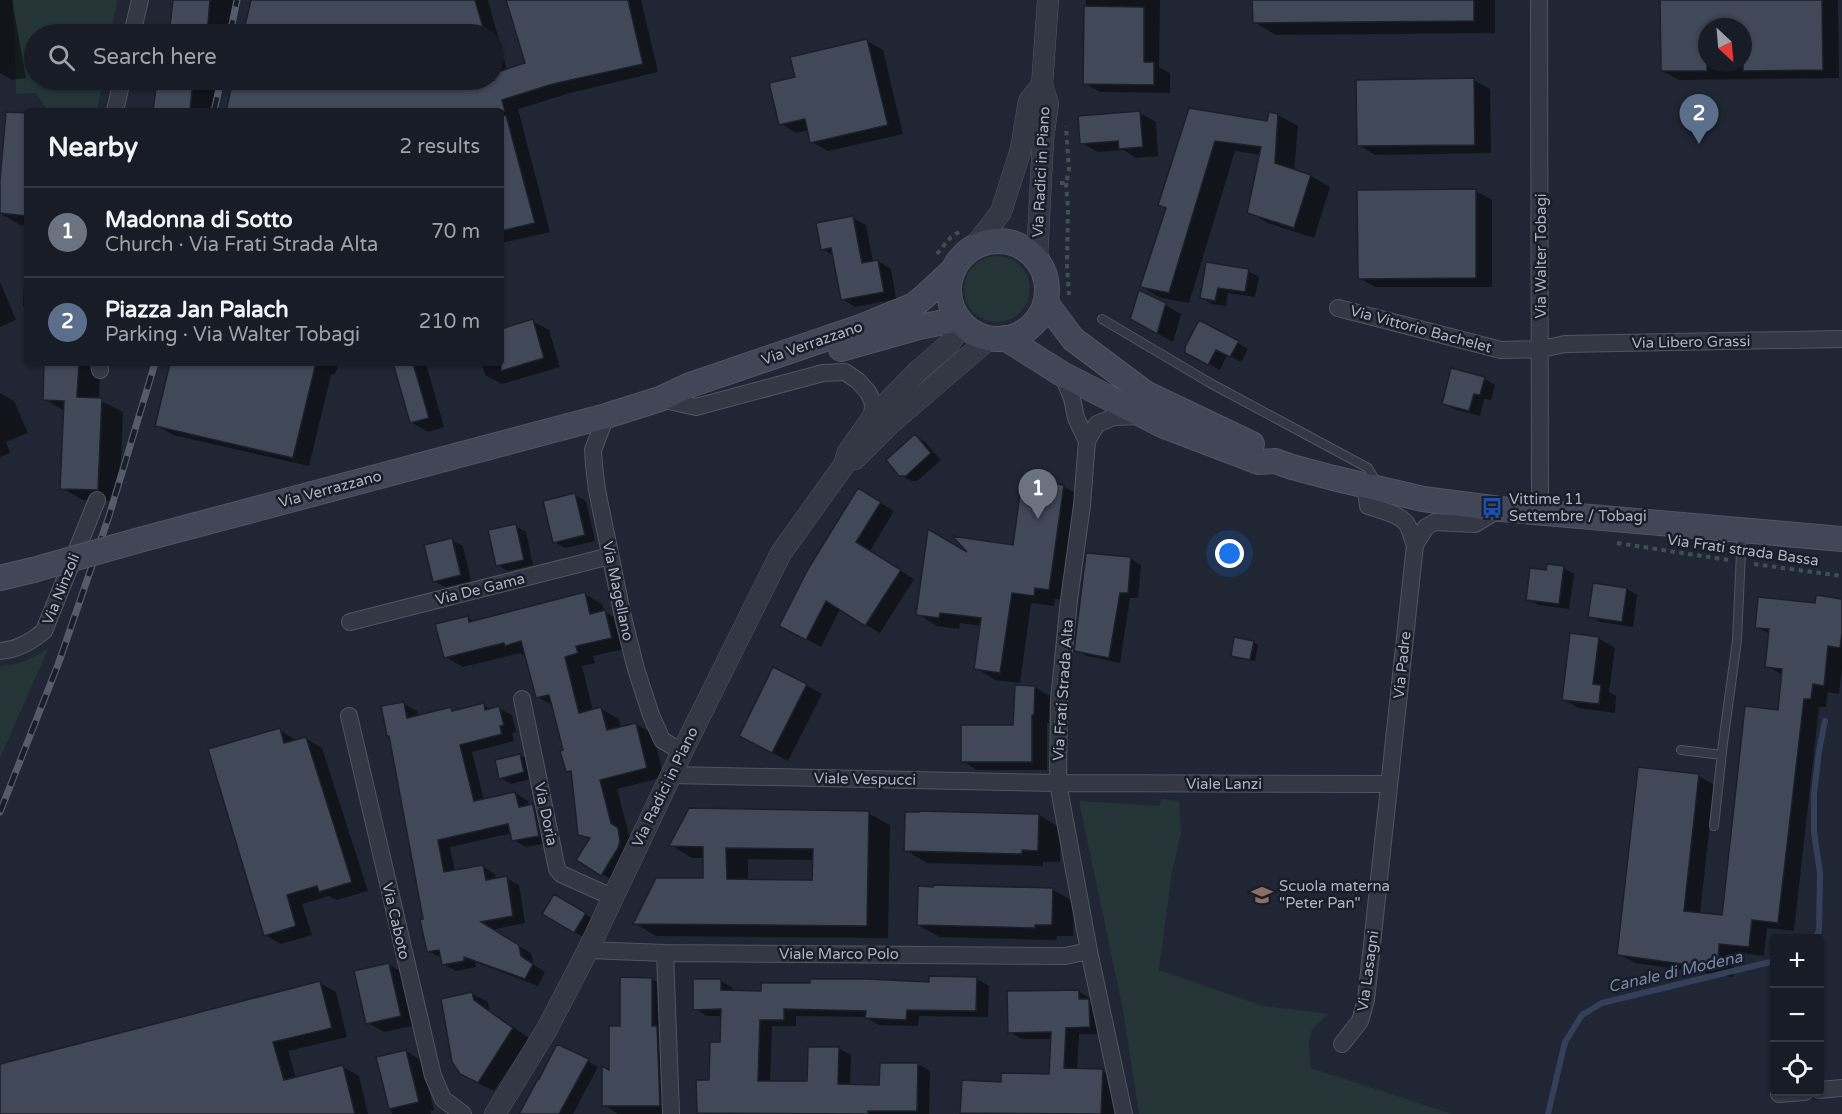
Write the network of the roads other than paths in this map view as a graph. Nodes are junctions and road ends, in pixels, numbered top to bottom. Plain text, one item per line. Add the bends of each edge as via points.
1 (140, 0) edge
2 (1048, 0) edge
3 (1539, 0) edge
4 (134, 24) edge
5 (1042, 85) junction
6 (120, 90) edge
7 (116, 108) edge
8 (974, 248) junction
9 (1037, 259) junction
10 (954, 269) junction
11 (1046, 303) junction
12 (1338, 308) dead end
13 (1102, 319) dead end
14 (960, 321) junction
15 (997, 338) junction
16 (1842, 339) edge
17 (1540, 349) junction
18 (1062, 374) junction
19 (660, 399) junction
20 (606, 416) junction
21 (1145, 416) junction
22 (872, 418) junction
23 (1087, 441) junction
24 (1275, 461) junction
25 (844, 465) junction
26 (1372, 487) junction
27 (97, 500) dead end
28 (1500, 509) junction
29 (1540, 511) junction
30 (1742, 530) junction
31 (1842, 539) edge
32 (1415, 545) junction
33 (610, 556) junction
34 (0, 578) edge
35 (350, 622) dead end
36 (0, 651) edge
37 (522, 699) dead end
38 (349, 716) dead end
39 (1681, 750) dead end
40 (682, 752) junction
41 (1722, 755) junction
42 (672, 775) junction
43 (1058, 783) junction
44 (1389, 784) junction
45 (1714, 826) dead end
46 (612, 897) junction
47 (588, 950) junction
48 (1089, 951) junction
49 (665, 953) junction
50 (1342, 1044) dead end
51 (1842, 1088) edge
52 (1824, 1090) edge
53 (463, 1114) edge
54 (495, 1114) edge
55 (671, 1114) edge
56 (1124, 1114) edge

1 - 4 street
2 - 5 street, Via Radici in Piano
3 - 17 street, Via Walter Tobagi
5 - 8 street, Via Radici in Piano via 1029,101 1020,149 1001,212
5 - 9 street, Via Radici in Piano via 1048,104
6 - 7 street
8 - 9 main road, Via Radici in Piano via 1001,241 1026,250
8 - 10 main road, Via Radici in Piano
9 - 11 main road, Via Radici in Piano via 1046,280
10 - 14 main road via 950,300
10 - 19 main road, Via Verrazzano via 914,304
11 - 15 main road, Via Radici in Piano via 1026,331
11 - 24 main road via 1073,339 1145,393 1267,451
12 - 17 street, Via Vittorio Bachelet via 1501,350
13 - 26 lane via 1210,383 1368,468
14 - 15 main road via 975,333
14 - 19 main road, Via Verrazzano via 919,327 797,361 695,396
14 - 22 street, Via Radici in Piano via 949,344
15 - 18 main road
15 - 25 street, Via Radici in Piano via 891,424 856,459
16 - 17 street, Via Libero Grassi via 1565,344
17 - 29 street, Via Walter Tobagi
18 - 21 main road
18 - 23 street, Via Frati Strada Alta
19 - 20 main road, Via Verrazzano
19 - 22 street, Via Verrazzano via 696,406 823,373 845,372 868,392 873,404
20 - 33 street, Via Magellano via 593,450
20 - 34 main road, Via Verrazzano, bridge
21 - 23 street via 1114,417 1097,423
21 - 24 main road via 1259,462
22 - 25 street, Via Radici in Piano via 848,452
23 - 43 street, Via Frati Strada Alta via 1059,700
24 - 26 main road
25 - 40 street, Via Radici in Piano via 781,554
26 - 28 main road via 1423,499
26 - 32 street via 1368,506 1403,519
27 - 36 street, Via Ninzoli via 44,632 30,643
28 - 29 main road
28 - 32 street via 1475,524 1435,522 1426,527
29 - 30 main road
30 - 31 main road
30 - 41 lane via 1737,640
32 - 44 street, Via Padre
33 - 35 street, Via De Gama
33 - 40 street, Via Magellano via 636,669 651,715 662,740
37 - 46 street, Via Doria via 557,869
38 - 53 street, Via Caboto via 433,1076 443,1099
39 - 41 lane
40 - 42 street, Via Radici in Piano
41 - 45 lane
42 - 43 street, Viale Vespucci
42 - 46 street, Via Radici in Piano
43 - 44 street, Viale Lanzi
43 - 48 street, Via Frati Strada Alta
44 - 50 street, Via Lasagni via 1366,1000 1360,1021
46 - 47 street, Via Radici in Piano
47 - 49 street, Viale Marco Polo
47 - 54 street, Via Radici in Piano via 547,1029
48 - 49 street, Viale Marco Polo via 1065,956
48 - 56 street, Via Frati Strada Alta
49 - 55 street
51 - 52 street

